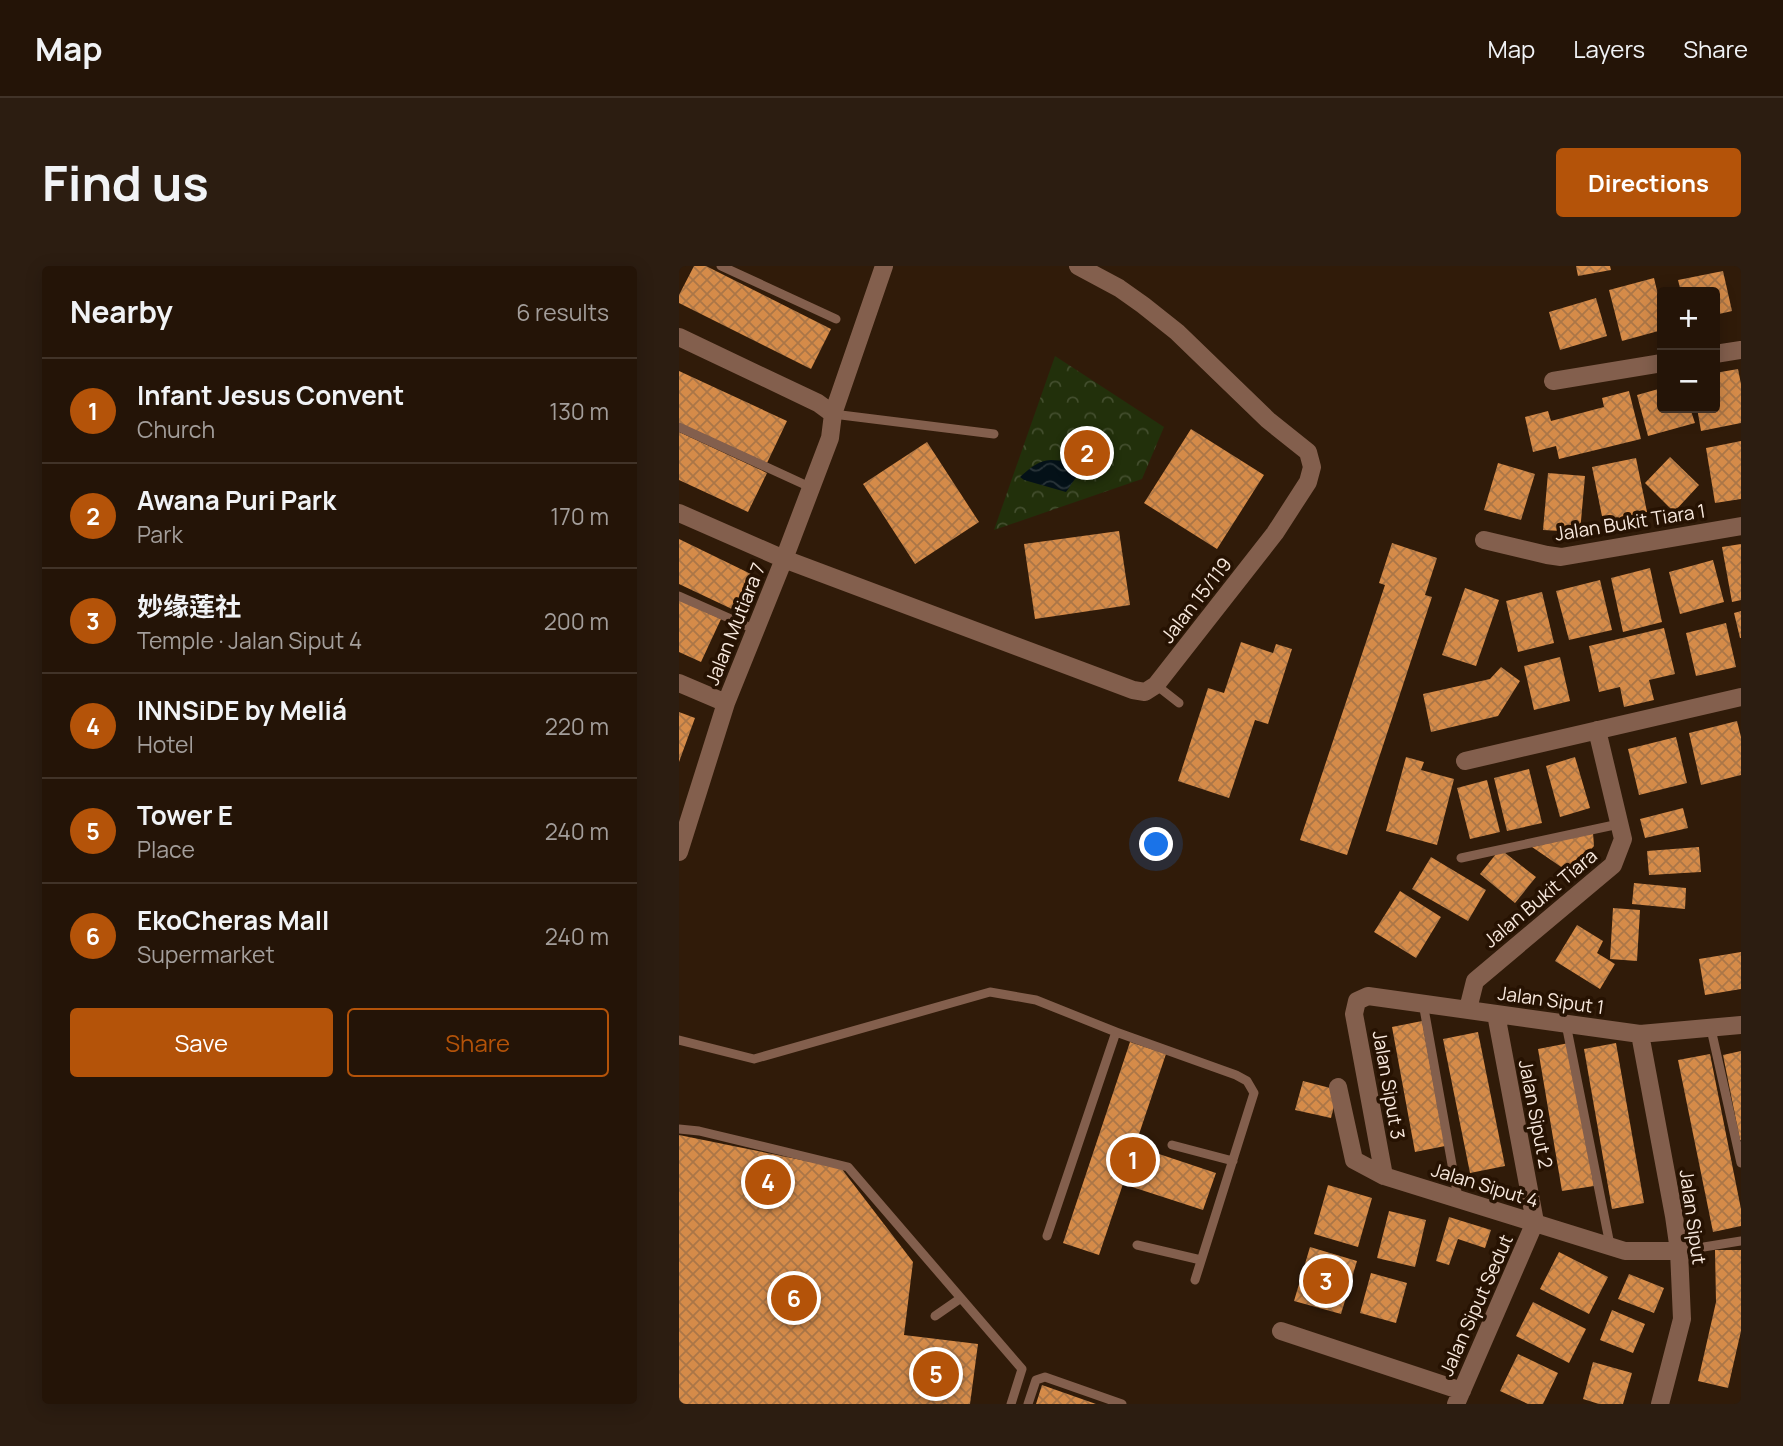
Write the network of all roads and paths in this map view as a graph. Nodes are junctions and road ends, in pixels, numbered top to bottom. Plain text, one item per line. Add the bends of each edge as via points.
1 (721, 266) edge
2 (884, 266) edge
3 (1078, 266) edge
4 (836, 319) dead end
5 (679, 337) edge
6 (1741, 350) edge
7 (1720, 353) edge
8 (1657, 364) edge
9 (1553, 381) dead end
10 (833, 414) junction
11 (679, 428) edge
12 (994, 434) dead end
13 (812, 488) junction
14 (679, 513) edge
15 (1741, 526) edge
16 (1484, 540) dead end
17 (784, 559) junction
18 (679, 596) edge
19 (756, 630) junction
20 (679, 683) edge
21 (1156, 685) junction
22 (1741, 697) edge
23 (726, 703) junction
24 (1179, 703) dead end
25 (1597, 730) junction
26 (1465, 761) dead end
27 (1619, 824) junction
28 (679, 852) edge
29 (1461, 858) dead end
30 (1357, 1001) joint
31 (1423, 1003) junction
32 (1468, 1009) junction
33 (1496, 1014) junction
34 (1566, 1024) junction
35 (1741, 1025) edge
36 (1711, 1029) junction
37 (1116, 1032) junction
38 (1640, 1034) junction
39 (679, 1040) edge
40 (1338, 1087) dead end
41 (679, 1129) edge
42 (1171, 1145) dead end
43 (1233, 1161) junction
44 (1741, 1163) edge
45 (1384, 1176) junction
46 (1458, 1199) junction
47 (1535, 1222) junction
48 (1047, 1236) dead end
49 (1741, 1241) edge
50 (1137, 1245) dead end
51 (1611, 1247) junction
52 (1679, 1251) junction
53 (1201, 1260) junction
54 (1195, 1280) dead end
55 (961, 1298) junction
56 (936, 1316) dead end
57 (1281, 1331) dead end
58 (1459, 1398) edge
59 (1011, 1404) edge
60 (1028, 1404) edge
61 (1122, 1404) edge
62 (1660, 1404) edge

1 - 4 lane
2 - 10 street
3 - 21 street, Jalan 15/119 via 1119,288 1177,332 1308,452 1312,467 1308,482 1275,533
5 - 10 street
6 - 7 street
8 - 9 street
10 - 12 lane
10 - 13 street, Jalan Mutiara 7 via 830,438
11 - 13 lane
13 - 17 street, Jalan Mutiara 7
14 - 17 street
15 - 16 street, Jalan Bukit Tiara 1 via 1561,557
17 - 19 street, Jalan Mutiara 7
17 - 21 street via 1133,690 1145,692
18 - 19 lane
19 - 23 street, Jalan Mutiara 7
20 - 23 street
21 - 24 lane
22 - 25 street
23 - 28 street, Jalan Mutiara 7
25 - 26 street
25 - 27 street, Jalan Bukit Tiara
27 - 29 lane
27 - 32 street, Jalan Bukit Tiara via 1623,839 1613,865 1475,981
30 - 31 street, Jalan Siput 1 via 1368,996
30 - 45 street, Jalan Siput 3 via 1354,1014
31 - 32 street, Jalan Siput 1
31 - 46 lane
32 - 33 street, Jalan Siput 1
33 - 34 street, Jalan Siput 1
33 - 47 street, Jalan Siput 2
34 - 38 street, Jalan Siput 1
34 - 51 lane
35 - 36 street, Jalan Siput 1
36 - 38 street, Jalan Siput 1
36 - 44 lane
37 - 39 lane via 1036,1000 990,992 754,1059
37 - 43 lane via 1247,1082 1254,1093
37 - 48 lane
38 - 52 street, Jalan Siput
40 - 45 street, Jalan Siput 4 via 1354,1160
41 - 55 lane via 848,1167
42 - 43 lane
43 - 53 lane
45 - 46 street, Jalan Siput 4
46 - 47 street, Jalan Siput 4
47 - 51 street, Jalan Siput 4
47 - 58 street, Jalan Siput Sedut
49 - 52 lane
50 - 53 lane
51 - 52 street, Jalan Siput 4
52 - 62 street, Jalan Siput via 1682,1319
53 - 54 lane
55 - 56 lane
55 - 59 lane via 1022,1369
57 - 58 street
60 - 61 lane via 1036,1381 1045,1377

